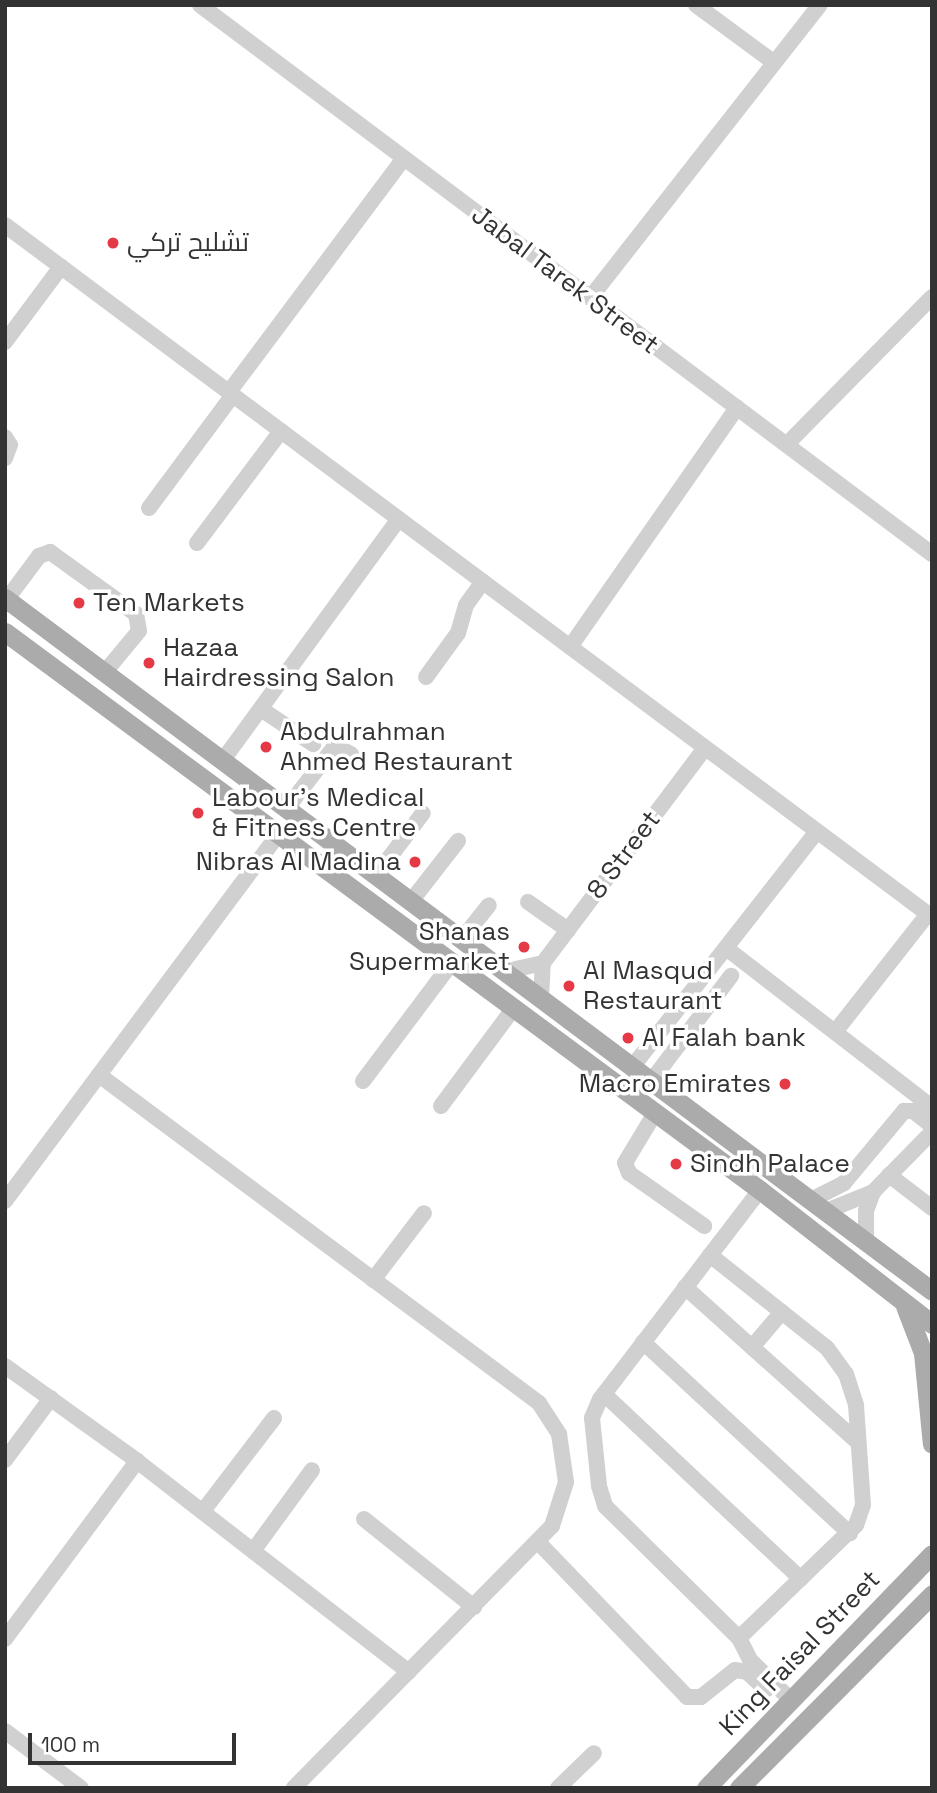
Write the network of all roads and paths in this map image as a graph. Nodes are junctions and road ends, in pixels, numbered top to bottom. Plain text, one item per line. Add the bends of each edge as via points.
1 (200, 5) edge
2 (696, 5) edge
3 (820, 5) edge
4 (772, 61) junction
5 (403, 159) junction
6 (5, 225) edge
7 (61, 267) junction
8 (590, 298) junction
9 (932, 298) edge
10 (5, 342) edge
11 (231, 393) junction
12 (737, 408) junction
13 (281, 431) junction
14 (5, 437) edge
15 (787, 444) junction
16 (5, 458) edge
17 (149, 508) dead end
18 (399, 519) junction
19 (197, 542) dead end
20 (932, 554) edge
21 (483, 582) junction
22 (6, 599) edge
23 (5, 632) edge
24 (570, 647) junction
25 (104, 673) junction
26 (426, 677) dead end
27 (261, 709) junction
28 (313, 744) dead end
29 (705, 748) junction
30 (351, 754) dead end
31 (223, 761) junction
32 (287, 808) junction
33 (423, 813) dead end
34 (817, 831) junction
35 (279, 834) junction
36 (458, 841) dead end
37 (377, 874) junction
38 (412, 900) junction
39 (528, 902) dead end
40 (489, 905) dead end
41 (930, 915) edge
42 (568, 930) junction
43 (462, 939) junction
44 (726, 948) junction
45 (544, 963) junction
46 (451, 964) junction
47 (506, 971) junction
48 (731, 976) dead end
49 (541, 998) junction
50 (513, 1009) junction
51 (835, 1032) junction
52 (633, 1066) junction
53 (99, 1075) junction
54 (652, 1080) junction
55 (363, 1081) dead end
56 (441, 1106) dead end
57 (932, 1107) edge
58 (655, 1113) junction
59 (932, 1126) edge
60 (932, 1132) edge
61 (889, 1175) junction
62 (760, 1190) junction
63 (873, 1192) junction
64 (5, 1201) edge
65 (821, 1205) junction
66 (932, 1208) edge
67 (424, 1213) dead end
68 (704, 1226) dead end
69 (866, 1238) junction
70 (710, 1255) junction
71 (373, 1280) junction
72 (685, 1287) junction
73 (932, 1291) edge
74 (903, 1302) junction
75 (782, 1312) junction
76 (932, 1324) edge
77 (643, 1342) junction
78 (752, 1347) junction
79 (5, 1366) edge
80 (604, 1394) junction
81 (51, 1398) junction
82 (274, 1418) dead end
83 (858, 1442) junction
84 (932, 1444) edge
85 (5, 1460) edge
86 (137, 1461) junction
87 (312, 1470) dead end
88 (203, 1511) junction
89 (364, 1519) dead end
90 (850, 1534) junction
91 (538, 1542) junction
92 (253, 1551) junction
93 (931, 1553) edge
94 (801, 1579) junction
95 (932, 1594) edge
96 (474, 1607) junction
97 (739, 1638) junction
98 (5, 1639) edge
99 (409, 1672) junction
100 (788, 1704) junction
101 (5, 1731) edge
102 (594, 1753) dead end
103 (298, 1786) edge
104 (81, 1788) edge
105 (558, 1788) edge
106 (706, 1788) edge
107 (739, 1788) edge

1 - 5 street, Jabal Tarek Street
2 - 4 street
3 - 4 street
4 - 8 street
5 - 8 street, Jabal Tarek Street
5 - 11 street
6 - 7 street
7 - 10 street
7 - 11 street
8 - 12 street, Jabal Tarek Street
9 - 15 street
11 - 13 street
11 - 17 street
12 - 15 street, Jabal Tarek Street
12 - 24 street
13 - 18 street
13 - 19 street
14 - 16 street via 10,450
15 - 20 street, Jabal Tarek Street
18 - 21 street
18 - 27 street
21 - 24 street
21 - 26 street via 466,605 458,633
22 - 25 main road
22 - 25 street via 39,556 50,552 136,614 139,631
23 - 35 main road
24 - 29 street
25 - 31 main road
27 - 28 street
27 - 31 street
29 - 34 street
29 - 42 street, 8 Street
30 - 32 street via 335,746
31 - 32 main road
32 - 37 main road
33 - 37 street
34 - 41 street
34 - 44 street
35 - 46 main road
35 - 53 street
36 - 38 street
37 - 38 main road
38 - 43 main road
39 - 42 street
40 - 43 street
41 - 51 street
42 - 45 street, 8 Street
43 - 47 main road
44 - 51 street
44 - 52 street
45 - 47 street
45 - 49 street
46 - 50 main road
46 - 55 street
47 - 49 main road
48 - 54 street
49 - 52 main road
50 - 56 street
50 - 58 main road
51 - 57 street
52 - 54 main road
53 - 64 street
53 - 71 street
54 - 65 main road
58 - 62 main road
58 - 68 street via 625,1163 629,1172
59 - 65 street via 913,1111 904,1111
60 - 61 street
61 - 63 street
61 - 66 street
62 - 70 street
62 - 74 main road
63 - 65 street
63 - 69 street via 866,1211
65 - 69 main road
67 - 71 street
69 - 73 main road
70 - 72 street
70 - 75 street
71 - 91 street via 551,1416 559,1434 565,1493 558,1516
72 - 77 street
72 - 78 street
74 - 76 main road
74 - 84 main road via 923,1353
75 - 78 street
75 - 83 street via 838,1360 852,1389
77 - 80 street
77 - 90 street
78 - 83 street
79 - 81 street
80 - 94 street
80 - 97 street via 592,1418 602,1500
81 - 85 street
81 - 86 street
82 - 88 street
83 - 90 street via 863,1505
86 - 88 street
86 - 98 street
87 - 92 street
88 - 92 street
89 - 96 street
90 - 94 street
91 - 96 street
91 - 100 street via 687,1697 701,1697 728,1673 739,1670
92 - 99 street
93 - 100 main road, King Faisal Street
94 - 97 street
95 - 107 main road, King Faisal Street
96 - 99 street
97 - 100 street via 750,1660
99 - 103 street
100 - 106 main road, King Faisal Street
101 - 104 street
102 - 105 street

